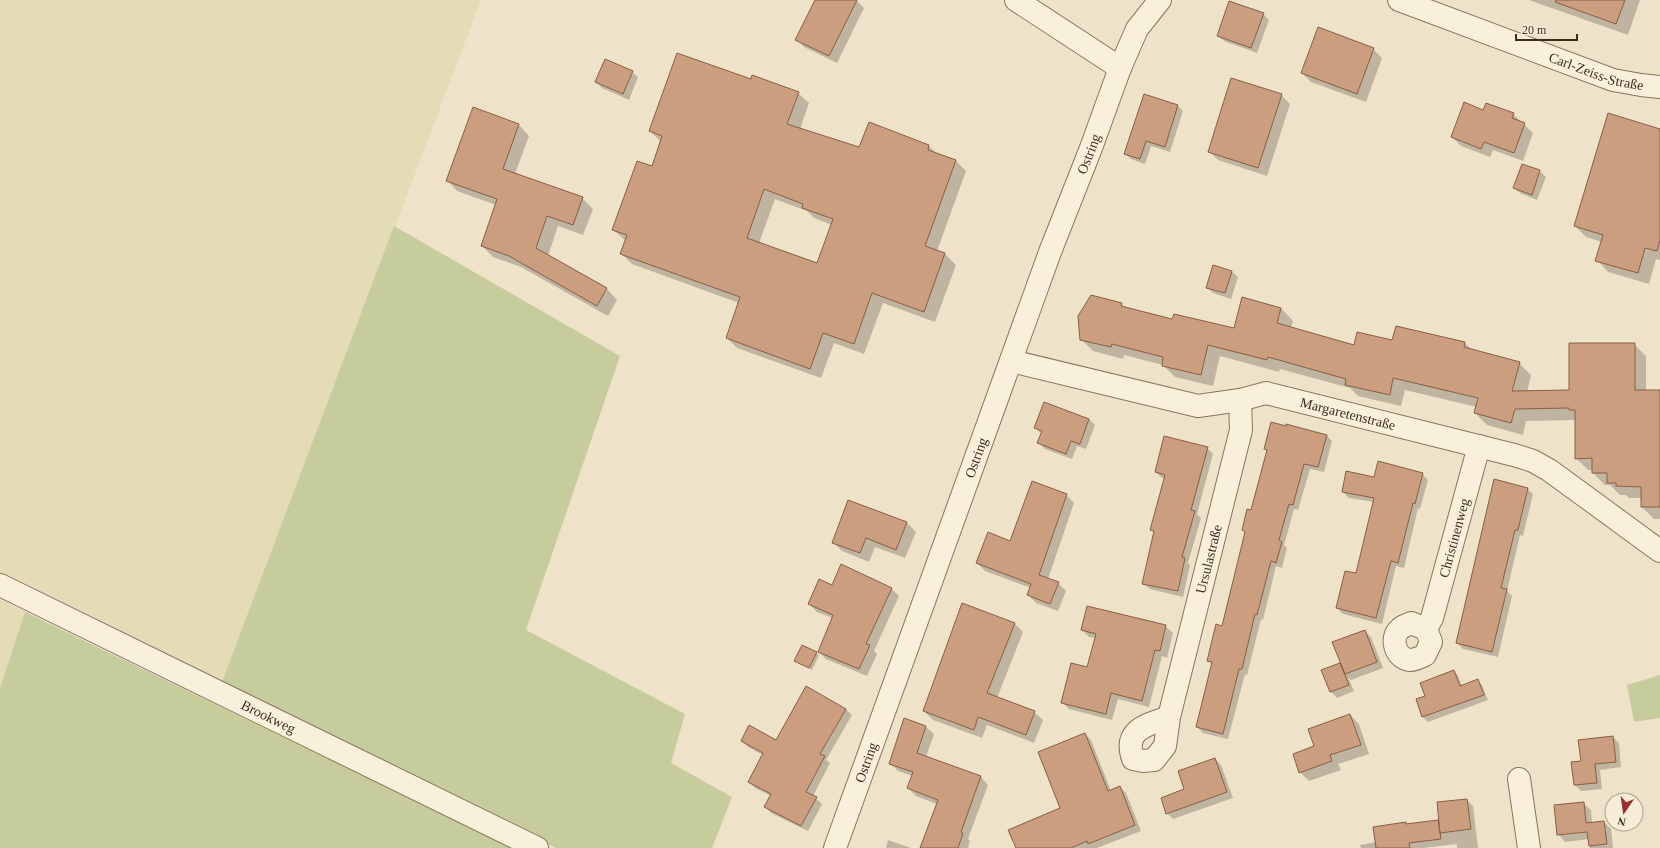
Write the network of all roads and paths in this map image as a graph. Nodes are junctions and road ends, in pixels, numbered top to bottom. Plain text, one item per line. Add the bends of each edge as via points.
1 (1016, 0) edge
2 (1160, 0) edge
3 (1398, 0) edge
4 (1120, 68) junction
5 (1660, 87) edge
6 (1011, 361) junction
7 (1240, 400) junction
8 (1479, 446) junction
9 (1660, 551) edge
10 (0, 584) edge
11 (1426, 629) dead end
12 (1169, 717) dead end
13 (1519, 779) dead end
14 (536, 848) edge
15 (835, 848) edge
16 (1529, 848) edge

1 - 4 street
2 - 4 street, Ostring via 1137,29
3 - 5 street, Carl-Zeiss-Straße via 1613,80
4 - 6 street, Ostring
6 - 7 street, Margaretenstraße via 1198,406
6 - 15 street, Ostring
7 - 8 street, Margaretenstraße via 1266,393
7 - 12 street, Ursulastraße via 1241,430
8 - 9 street, Margaretenstraße via 1533,462 1549,470
8 - 11 street, Christinenweg via 1432,618
10 - 14 street, Brookweg
13 - 16 street

